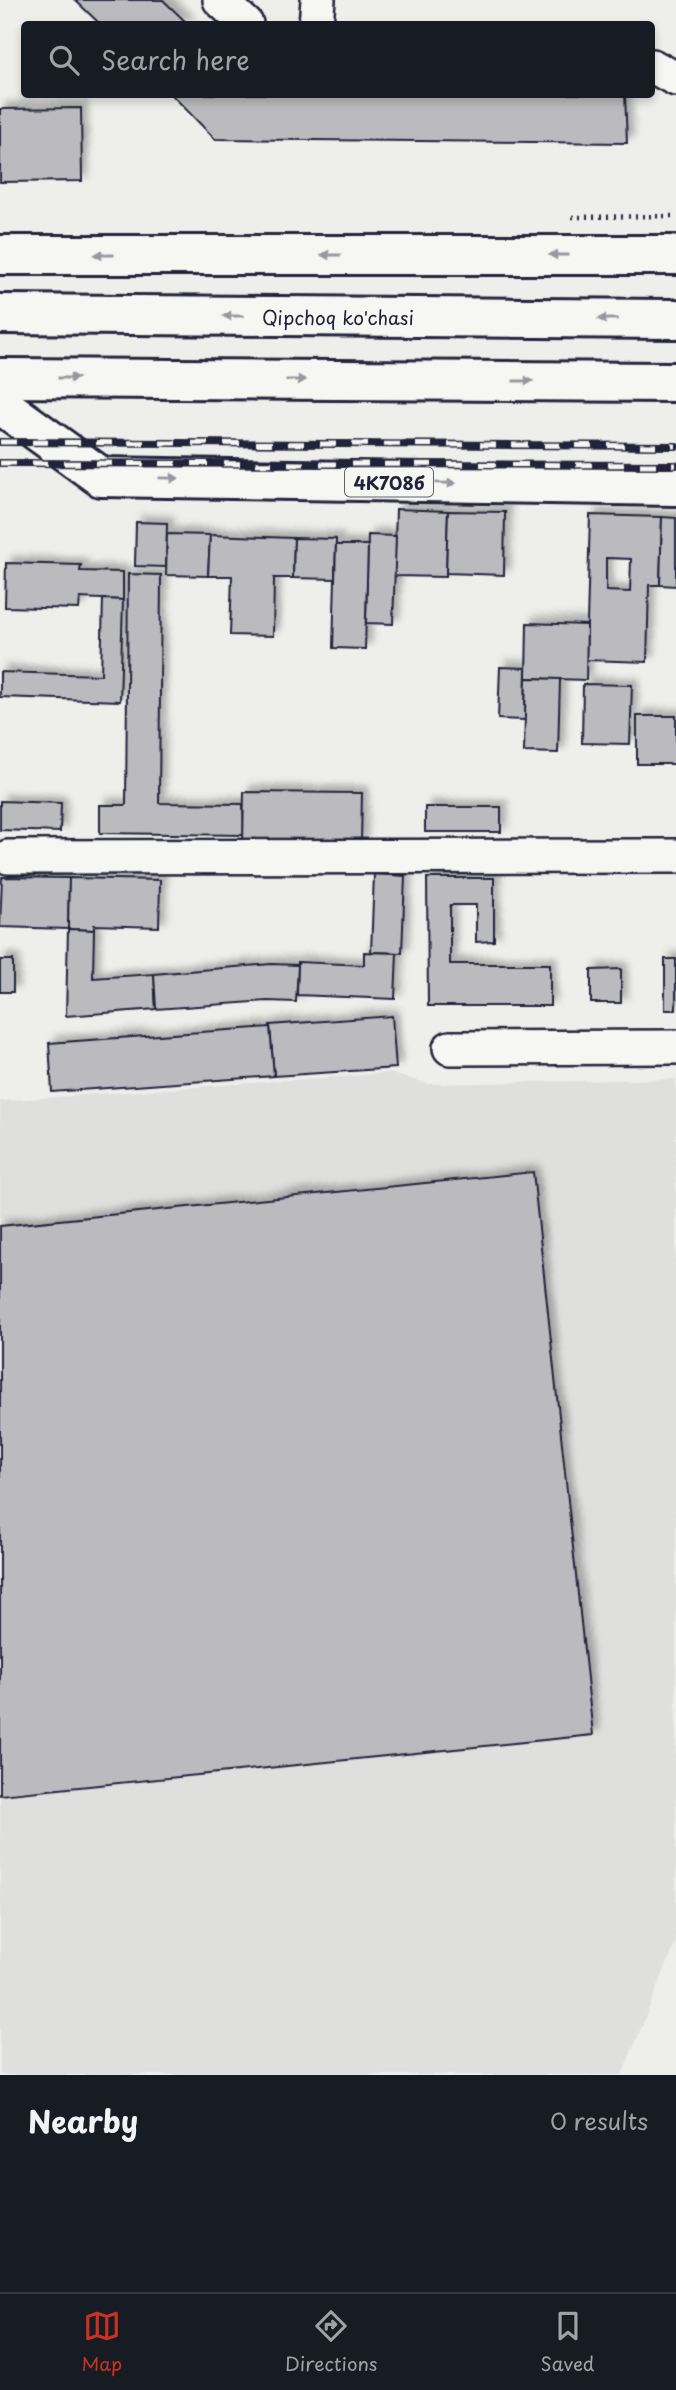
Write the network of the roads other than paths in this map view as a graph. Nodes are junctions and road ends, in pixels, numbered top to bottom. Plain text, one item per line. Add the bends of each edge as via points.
1 (220, 0) edge
2 (318, 0) edge
3 (243, 21) edge
4 (316, 21) edge
5 (655, 68) edge
6 (676, 79) edge
7 (0, 255) edge
8 (676, 255) edge
9 (0, 314) edge
10 (676, 319) edge
11 (0, 378) edge
12 (676, 382) edge
13 (0, 404) edge
14 (676, 486) edge
15 (676, 856) edge
16 (8, 857) dead end
17 (676, 1047) edge
18 (450, 1048) dead end

1 - 3 lane
2 - 4 lane
5 - 6 lane
8 -> 7 main road
10 -> 9 main road, Qipchoq ko'chasi
11 -> 12 main road
13 -> 14 main road, 4К708б via 101,477
15 - 16 lane
17 - 18 lane

